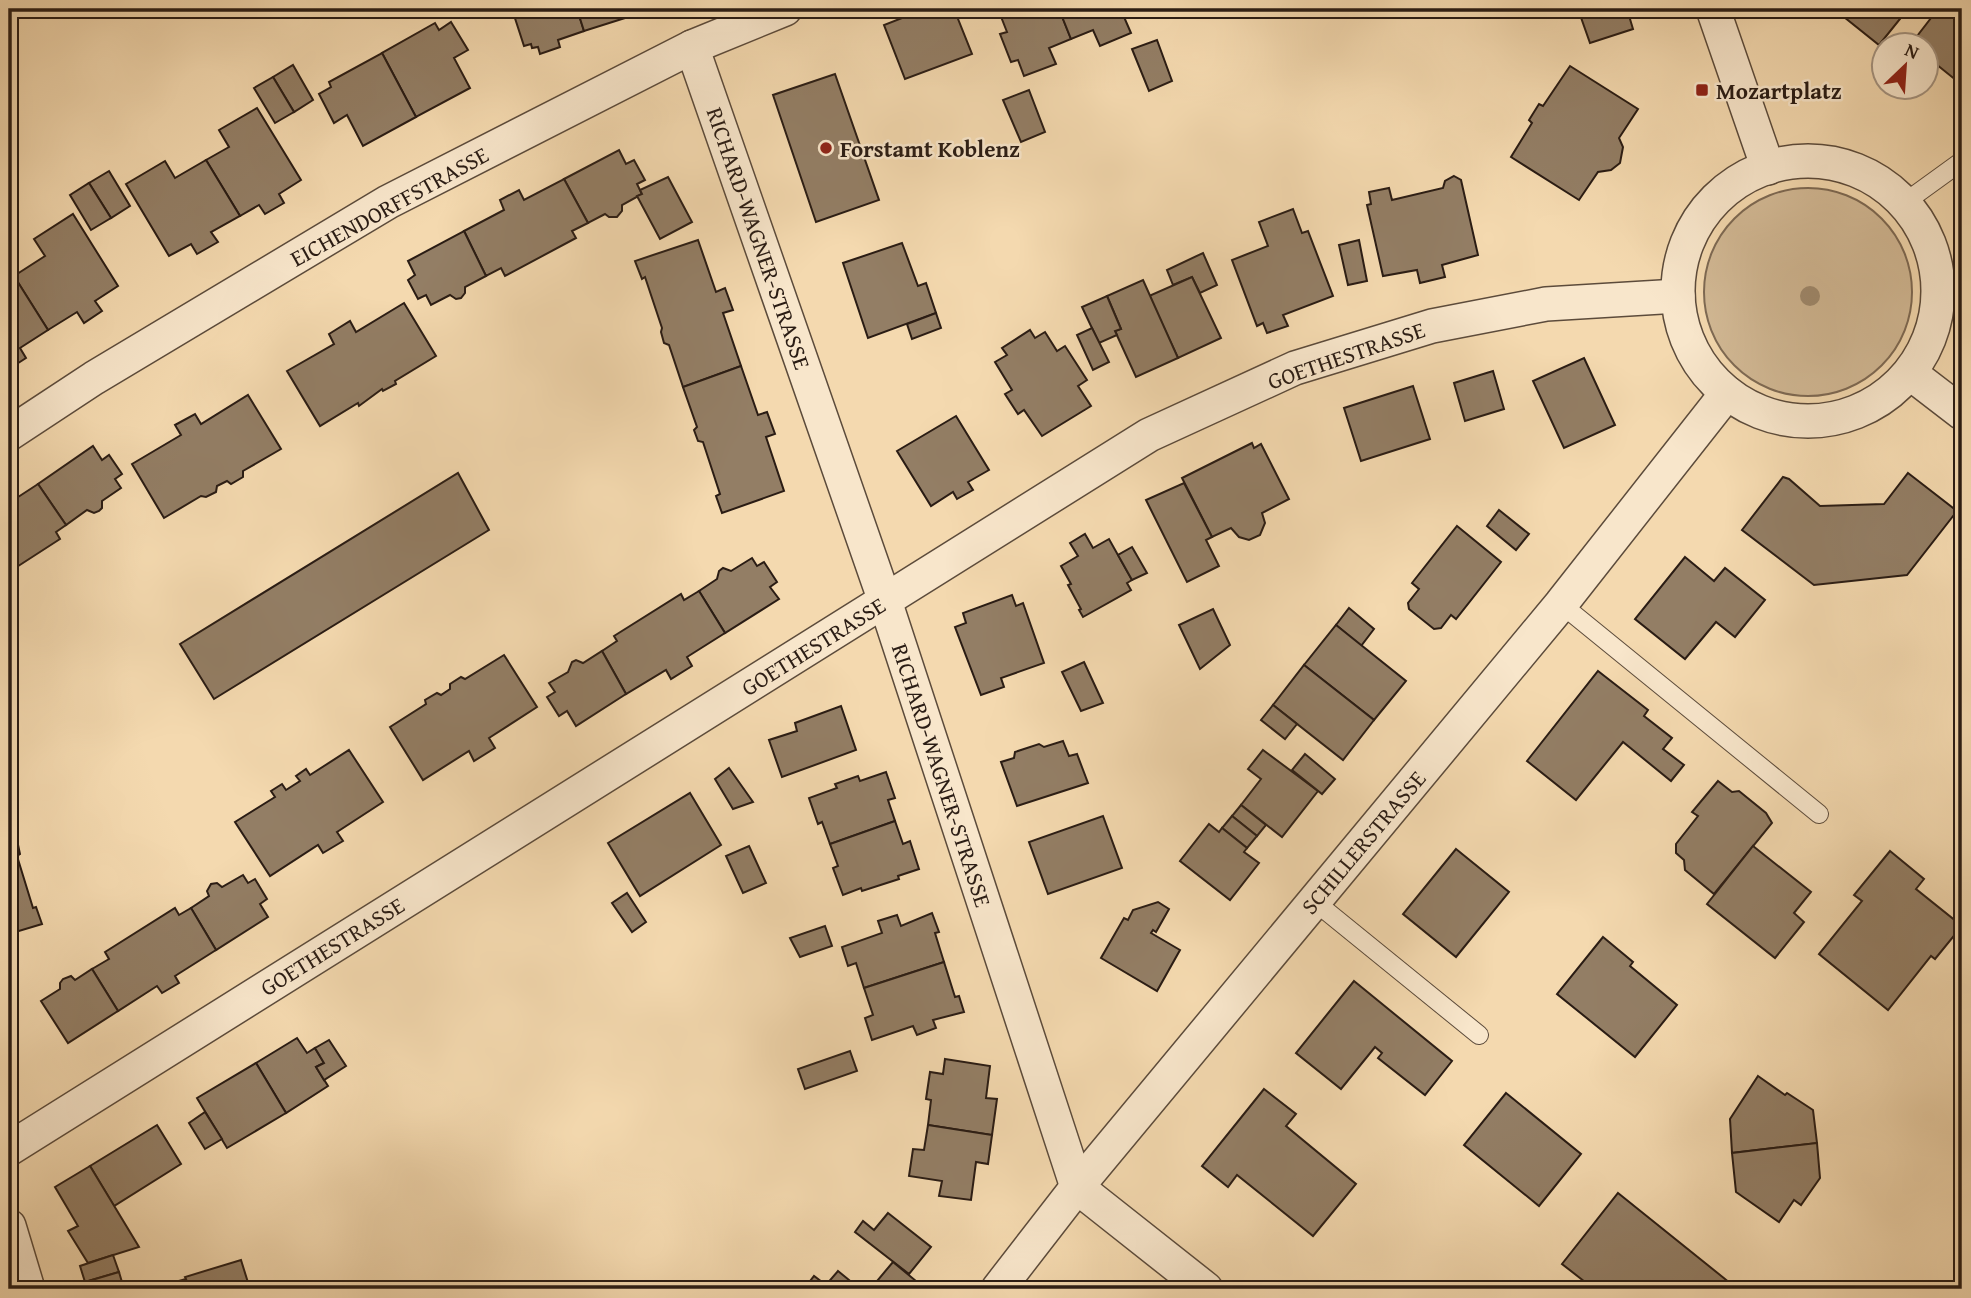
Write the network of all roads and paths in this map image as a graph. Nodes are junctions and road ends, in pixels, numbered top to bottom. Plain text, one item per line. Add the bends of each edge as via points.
1 (785, 9) edge
2 (1713, 9) edge
3 (692, 47) junction
4 (1962, 161) edge
5 (1768, 167) junction
6 (1904, 203) junction
7 (1678, 296) junction
8 (1910, 373) junction
9 (1727, 393) junction
10 (1962, 413) edge
11 (9, 434) edge
12 (886, 601) junction
13 (1561, 604) junction
14 (1819, 814) dead end
15 (1314, 901) junction
16 (1479, 1035) dead end
17 (9, 1149) edge
18 (1077, 1187) junction
19 (9, 1226) edge
20 (28, 1289) edge
21 (998, 1289) edge
22 (1206, 1289) edge

1 - 3 street, EICHENDORFFSTRASSE
2 - 5 street
3 - 11 street, EICHENDORFFSTRASSE via 388,202
3 - 12 street, RICHARD-WAGNER-STRASSE
4 - 6 lane
5 - 6 street via 1808,161 1847,167 1884,185
5 - 7 street via 1723,192 1698,222 1682,257
6 - 8 street via 1931,248 1939,287 1930,339
7 - 9 street via 1689,344
7 - 12 street, GOETHESTRASSE via 1546,304 1444,323 1295,368 1149,435
8 - 9 street via 1895,390 1866,409 1823,421 1778,418
8 - 10 street
9 - 13 street, SCHILLERSTRASSE
12 - 17 street, GOETHESTRASSE
12 - 18 street, RICHARD-WAGNER-STRASSE
13 - 14 lane
13 - 15 street, SCHILLERSTRASSE
15 - 16 lane
15 - 18 street, SCHILLERSTRASSE
18 - 21 street, SCHILLERSTRASSE
18 - 22 street
19 - 20 street

